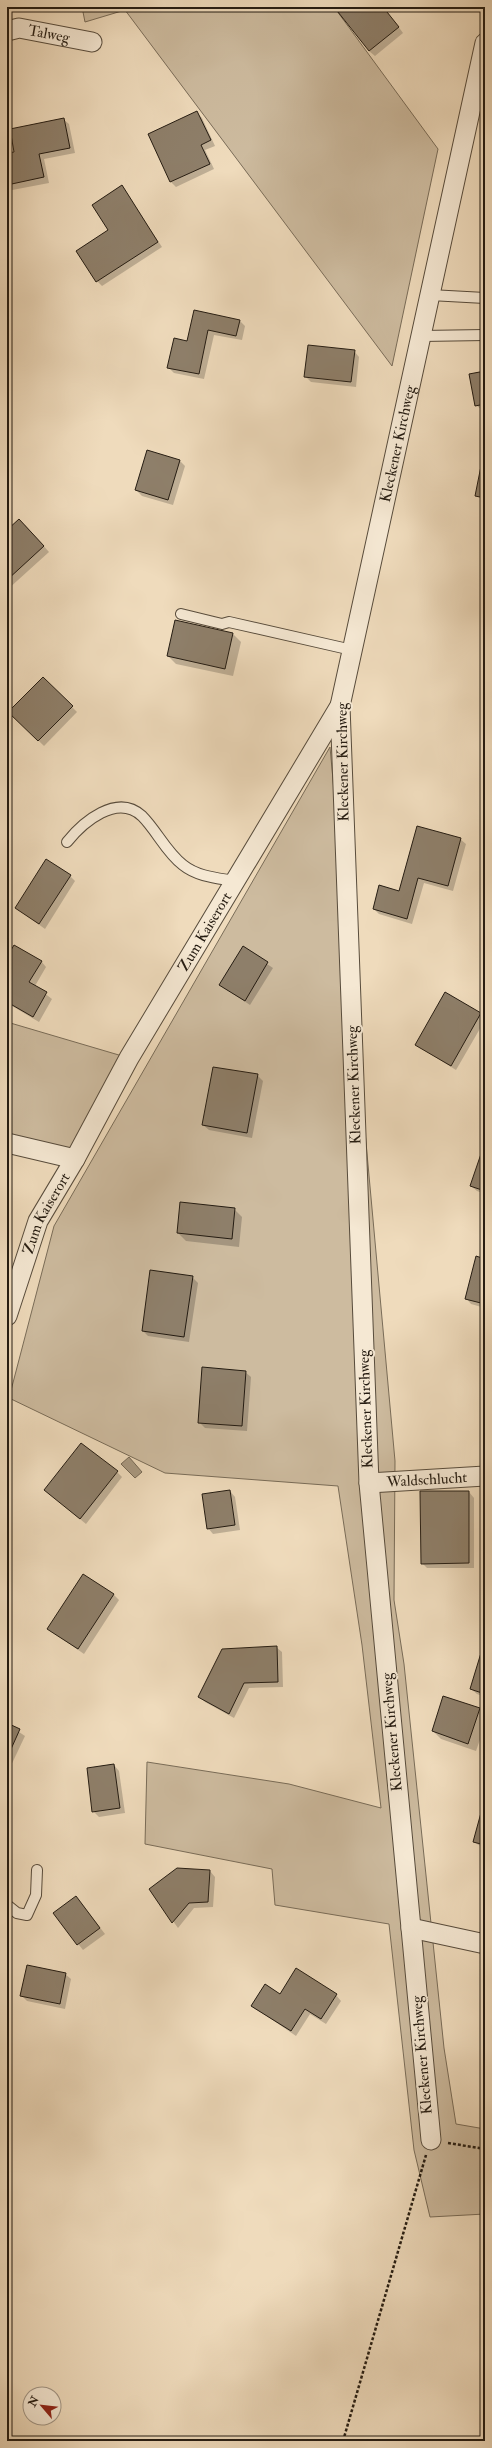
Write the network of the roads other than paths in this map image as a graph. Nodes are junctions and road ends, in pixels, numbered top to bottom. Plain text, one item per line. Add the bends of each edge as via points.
1 (7, 31) edge
2 (92, 42) dead end
3 (485, 43) edge
4 (430, 295) junction
5 (485, 298) edge
6 (485, 335) edge
7 (421, 336) junction
8 (181, 614) dead end
9 (352, 650) junction
10 (340, 706) junction
11 (67, 842) dead end
12 (235, 881) junction
13 (7, 1143) edge
14 (75, 1159) junction
15 (7, 1316) edge
16 (485, 1476) edge
17 (369, 1483) junction
18 (37, 1870) dead end
19 (7, 1905) edge
20 (411, 1928) junction
21 (485, 1944) edge
22 (430, 2140) road end

1 - 2 street, Talweg via 19,28
3 - 4 street, Kleckener Kirchweg
4 - 5 lane
4 - 7 street, Kleckener Kirchweg
6 - 7 lane
7 - 9 street, Kleckener Kirchweg
8 - 9 lane via 222,624 229,622
9 - 10 street, Kleckener Kirchweg
10 - 12 street, Zum Kaiserort
10 - 17 street, Kleckener Kirchweg
11 - 12 lane via 94,816 114,808 130,809 142,817 183,866 202,875
12 - 14 street, Zum Kaiserort via 129,1058
13 - 14 street, Zum Kaiserort
14 - 15 street, Zum Kaiserort via 38,1221
16 - 17 street, Waldschlucht
17 - 20 street, Kleckener Kirchweg
18 - 19 lane via 36,1895 27,1915 17,1913
20 - 21 street
20 - 22 street, Kleckener Kirchweg

